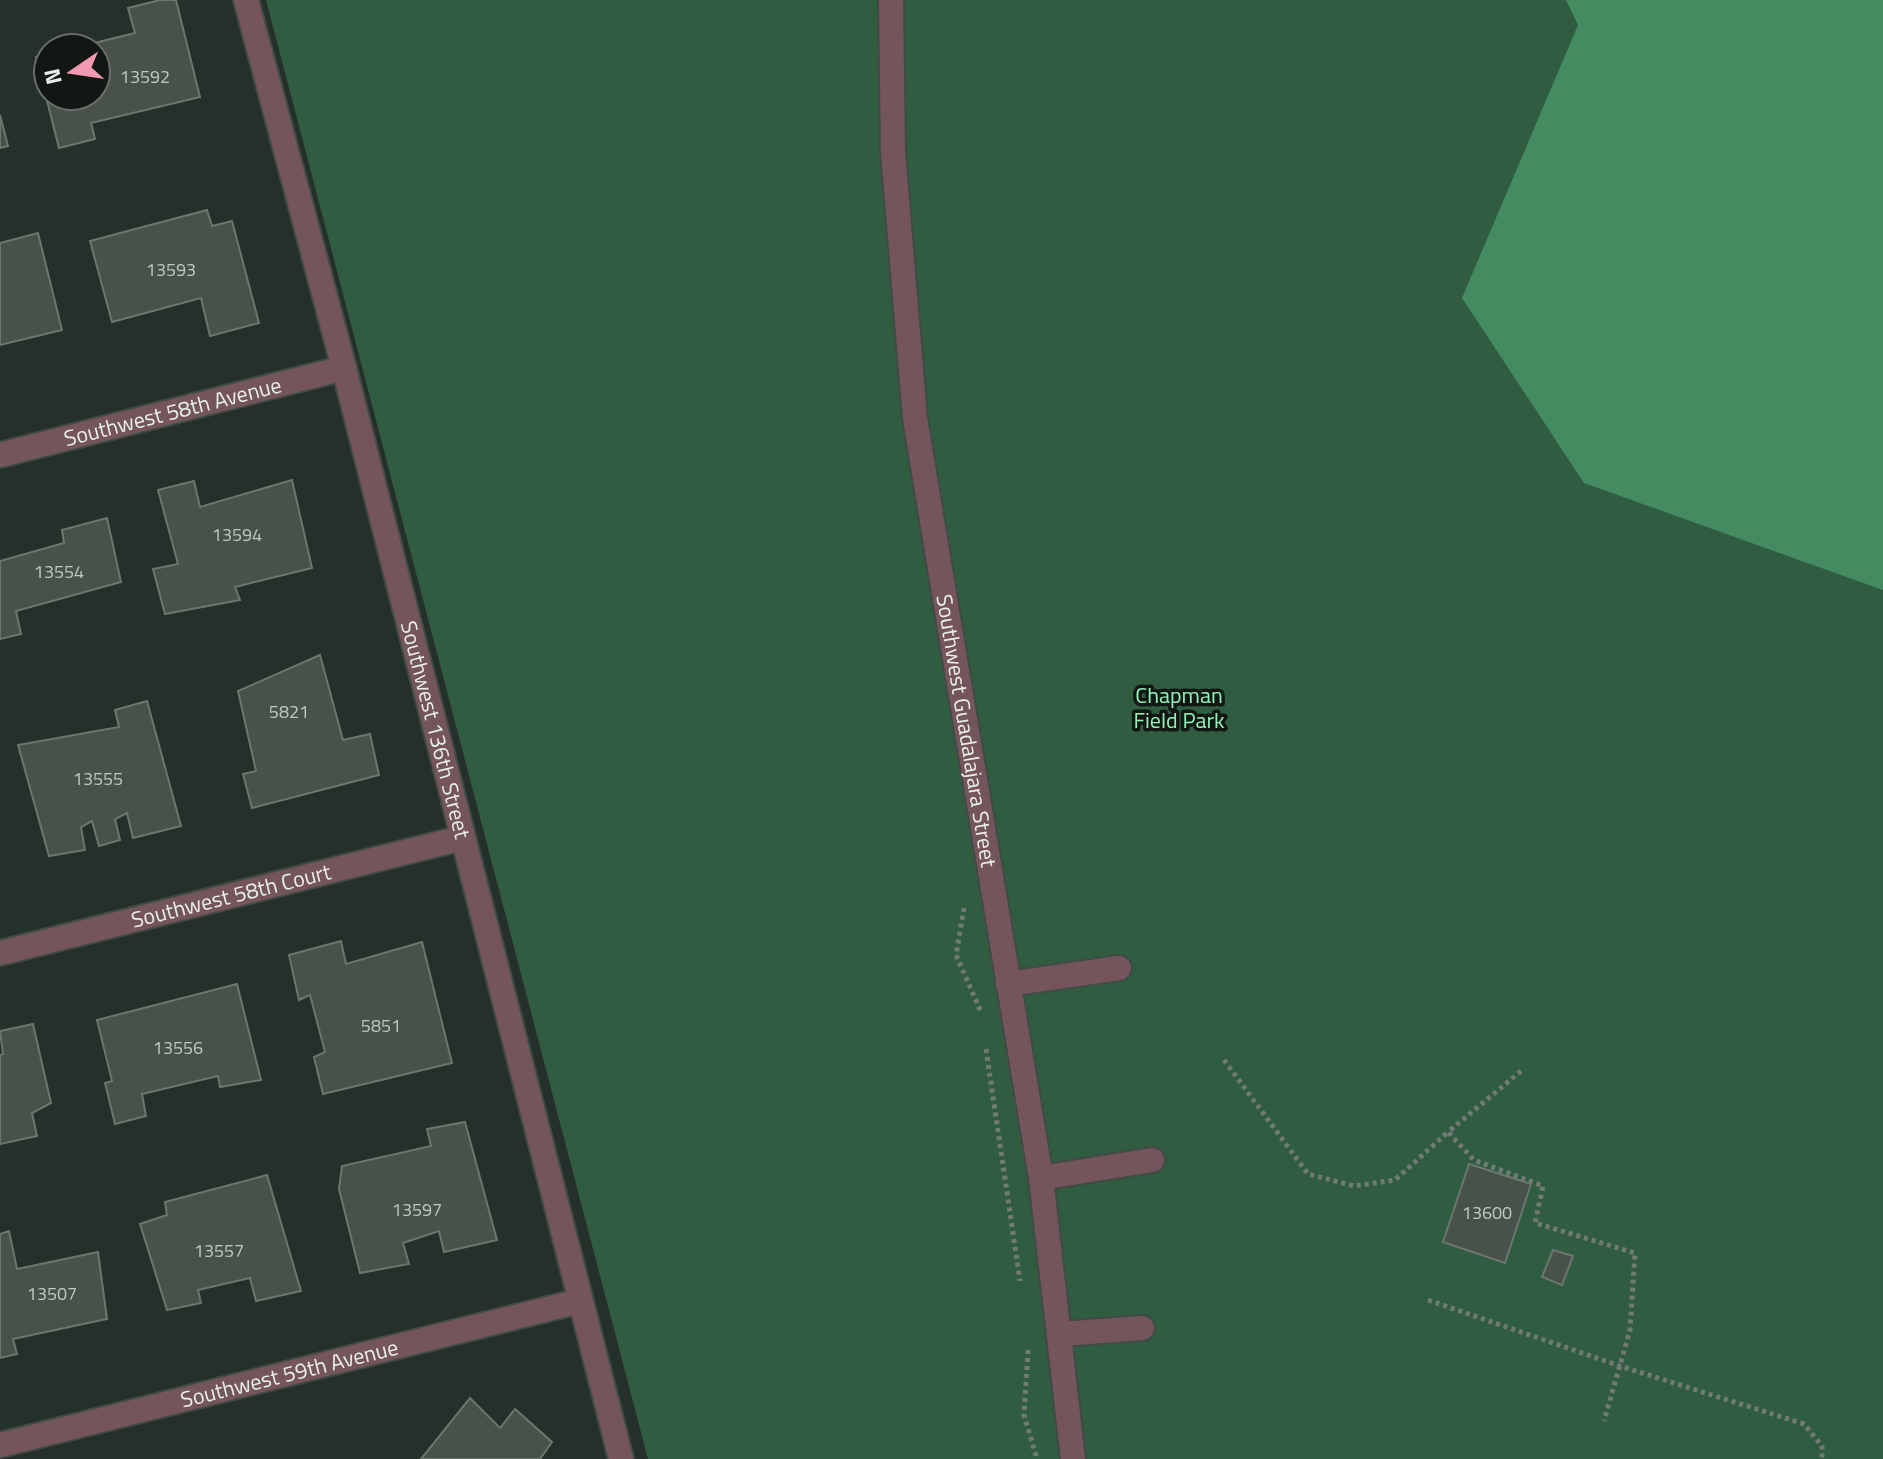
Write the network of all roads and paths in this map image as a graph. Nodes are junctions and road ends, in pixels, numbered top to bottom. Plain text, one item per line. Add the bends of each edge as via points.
1 (246, 0) edge
2 (891, 0) edge
3 (344, 368) junction
4 (0, 455) edge
5 (462, 838) junction
6 (0, 953) edge
7 (1119, 968) dead end
8 (1008, 984) junction
9 (1224, 1060) dead end
10 (1521, 1071) dead end
11 (1448, 1132) junction
12 (1152, 1160) dead end
13 (1041, 1178) junction
14 (1428, 1300) dead end
15 (580, 1301) junction
16 (1142, 1328) dead end
17 (1061, 1334) junction
18 (1620, 1366) junction
19 (1604, 1421) dead end
20 (0, 1445) edge
21 (32, 1448) edge
22 (621, 1459) edge
23 (1073, 1459) edge
24 (1822, 1459) edge

1 - 3 street, Southwest 136th Street
2 - 8 street, Southwest Guadalajara Street via 894,166 915,418
3 - 4 street, Southwest 58th Avenue
3 - 5 street, Southwest 136th Street
5 - 6 street, Southwest 58th Court
5 - 15 street, Southwest 136th Street
7 - 8 street
8 - 13 street, Southwest Guadalajara Street
9 - 11 path via 1308,1174 1354,1186 1395,1180
10 - 11 path
11 - 18 path via 1474,1160 1543,1186 1535,1223 1635,1253 1630,1330
12 - 13 street
13 - 17 street, Southwest Guadalajara Street
14 - 18 path
15 - 21 street, Southwest 59th Avenue
15 - 22 street, Southwest 136th Street
16 - 17 street
17 - 23 street, Southwest Guadalajara Street
18 - 19 path
18 - 24 path via 1804,1424 1822,1446
20 - 21 street, Southwest 59th Avenue

